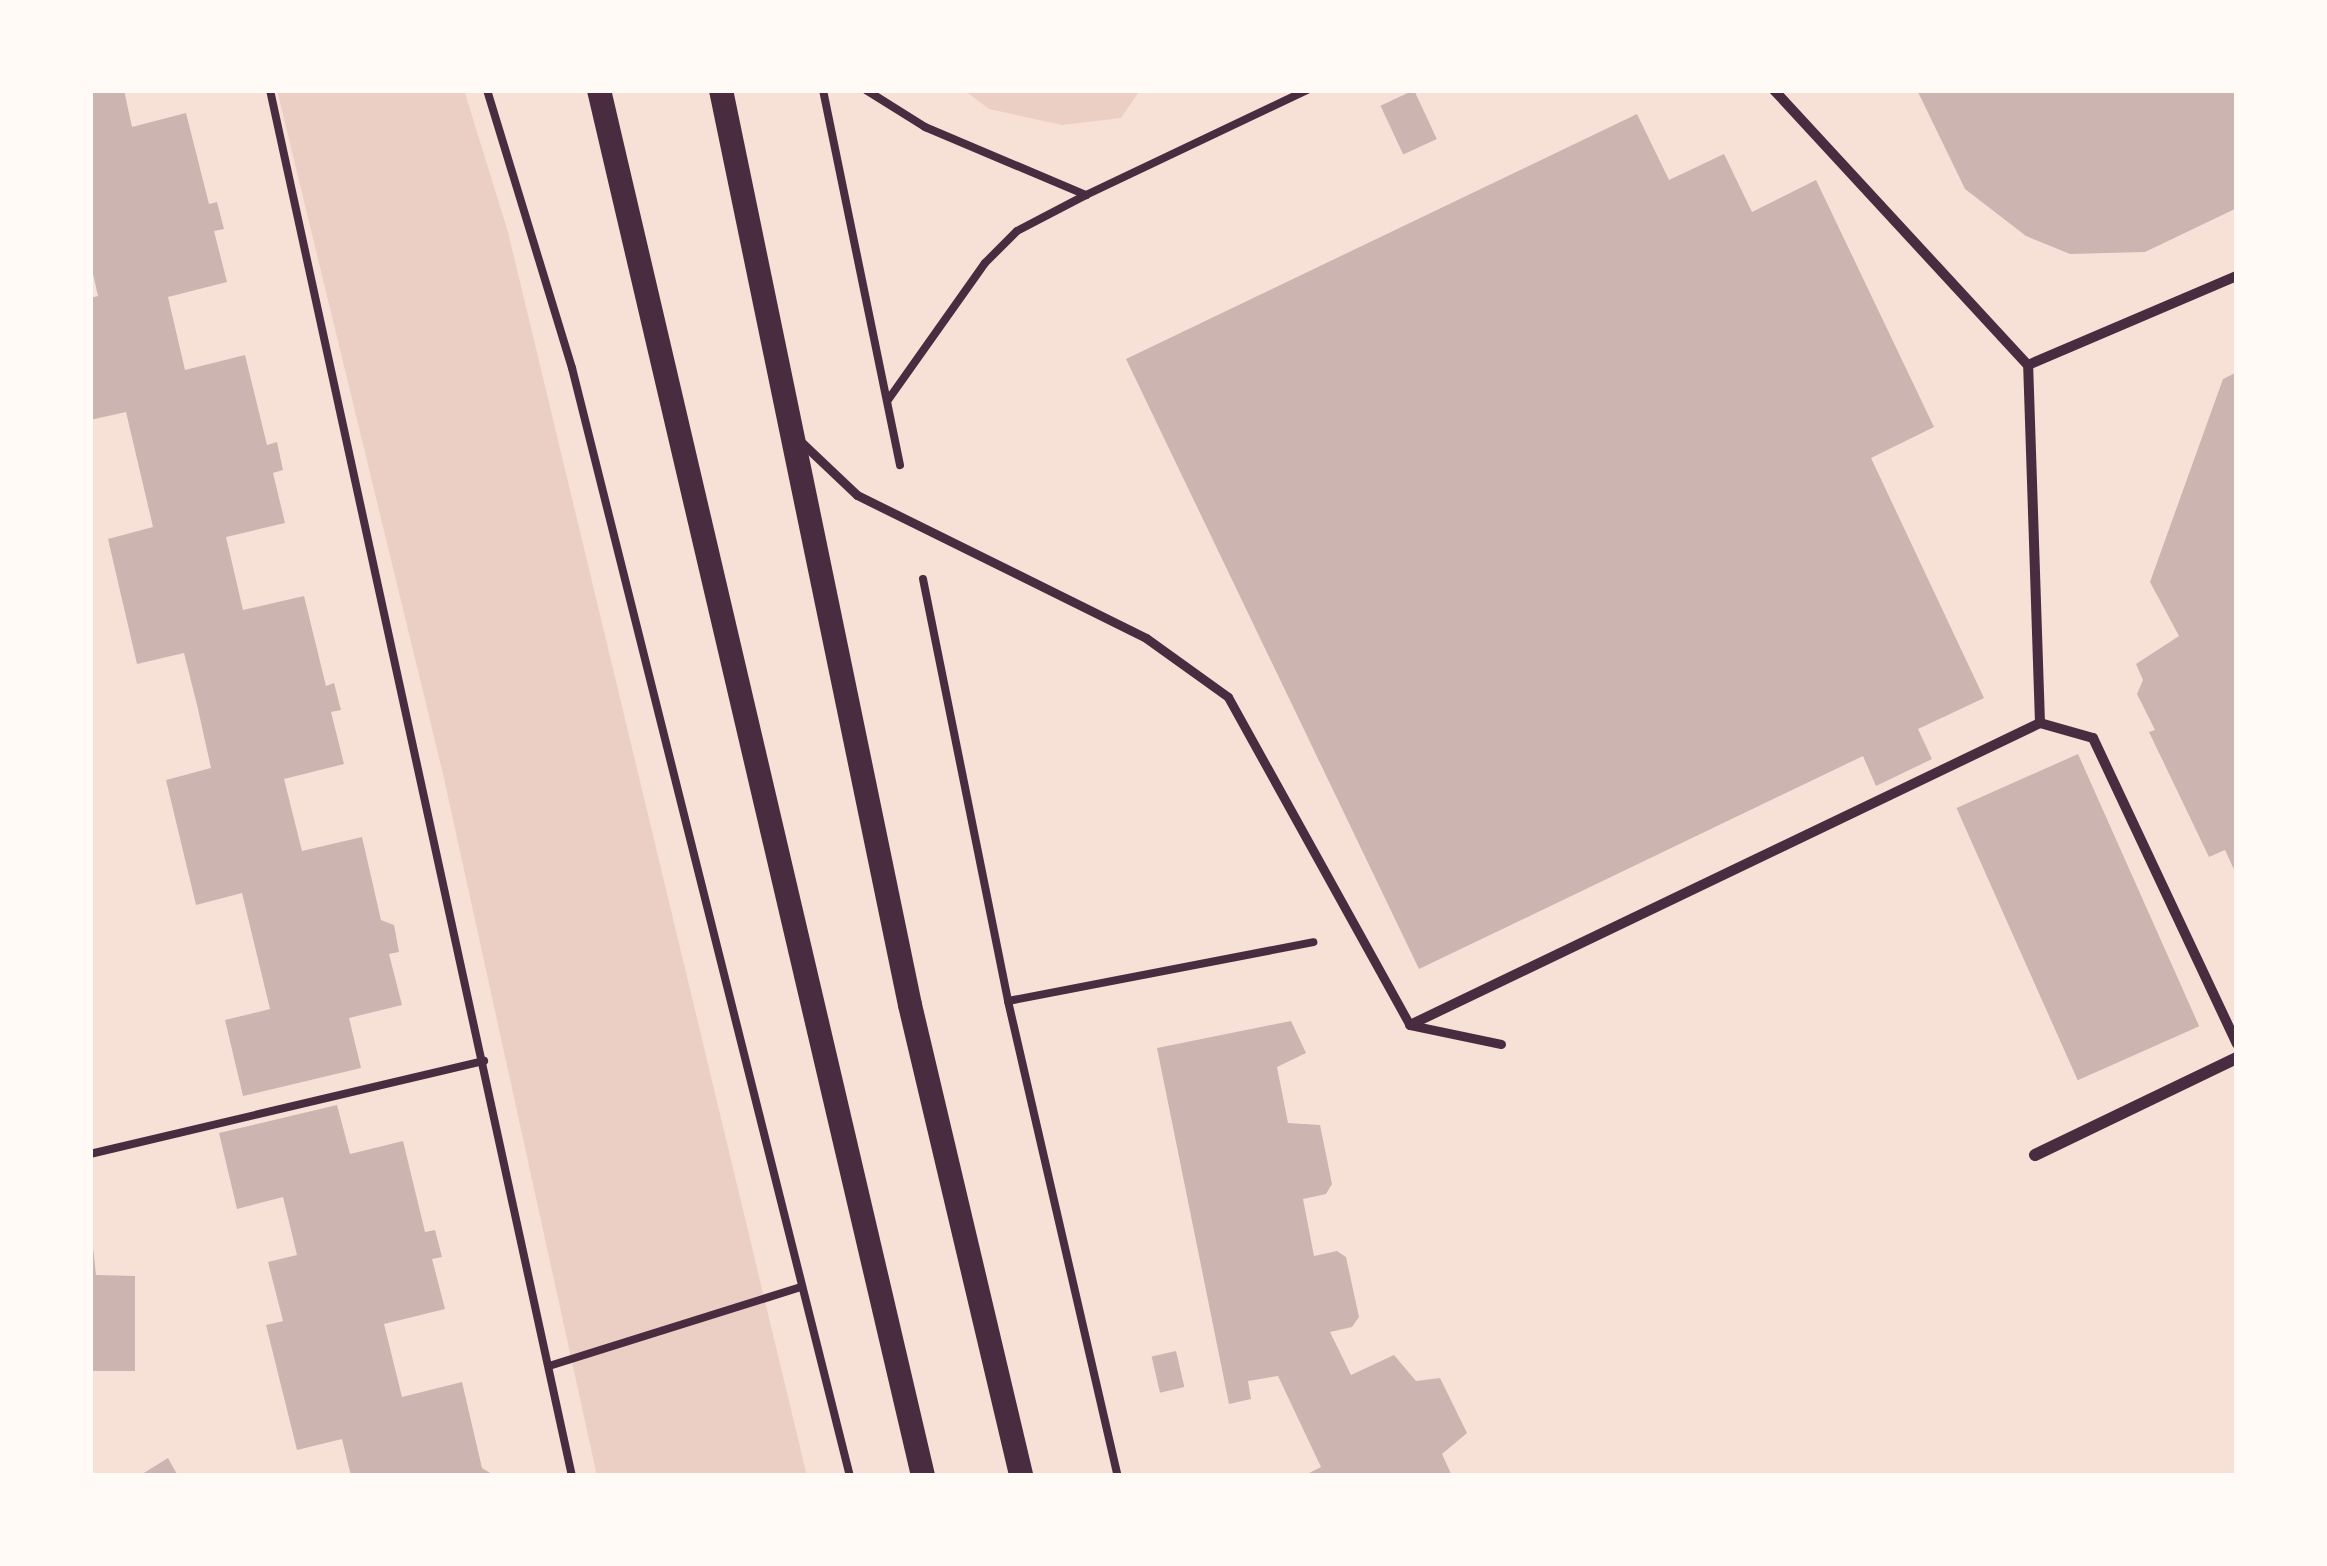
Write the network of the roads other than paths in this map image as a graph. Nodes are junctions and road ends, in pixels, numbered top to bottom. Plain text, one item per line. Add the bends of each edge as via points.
1 (598, 90) edge
2 (721, 90) edge
3 (1774, 90) edge
4 (2237, 277) edge
5 (2028, 364) junction
6 (788, 430) junction
7 (2040, 723) junction
8 (1410, 1025) junction
9 (1501, 1044) dead end
10 (2237, 1044) edge
11 (2237, 1058) edge
12 (2035, 1155) dead end
13 (923, 1476) edge
14 (1022, 1476) edge

1 - 13 main road
2 - 6 main road
3 - 5 street
4 - 5 street
5 - 7 street
6 - 8 lane via 857,496 1146,638 1228,697 1301,816
6 - 14 main road via 910,1005
7 - 8 street
7 - 10 street via 2093,738
8 - 9 lane
11 - 12 street

